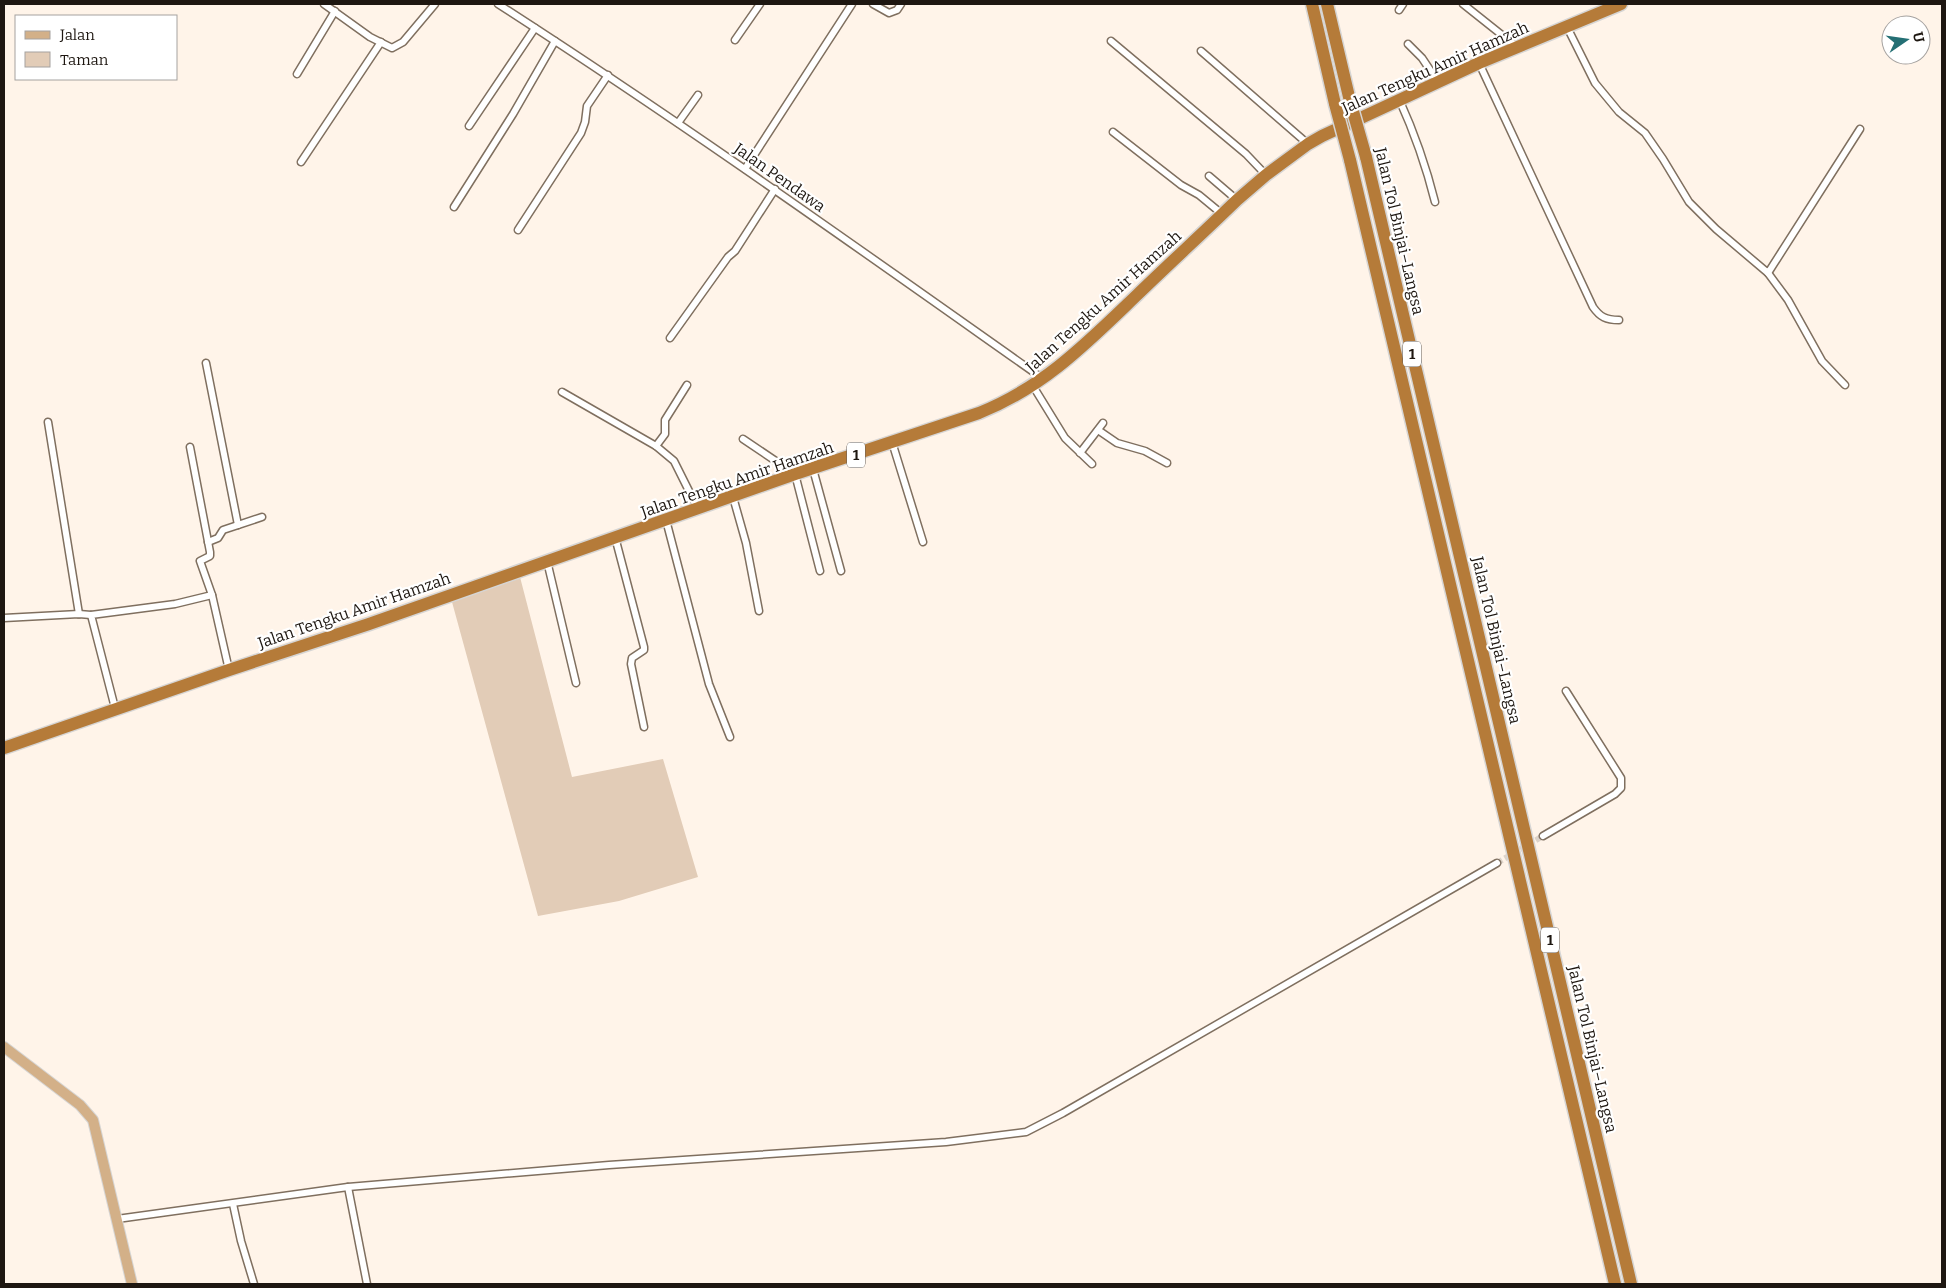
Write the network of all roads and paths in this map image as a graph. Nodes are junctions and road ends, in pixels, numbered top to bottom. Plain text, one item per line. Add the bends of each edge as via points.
1 (324, 4) edge
2 (435, 4) edge
3 (498, 4) edge
4 (760, 4) edge
5 (852, 4) edge
6 (873, 4) edge
7 (901, 4) edge
8 (1312, 4) edge
9 (1328, 4) edge
10 (1464, 4) edge
11 (1621, 4) edge
12 (335, 11) junction
13 (1566, 27) junction
14 (535, 28) junction
15 (735, 40) dead end
16 (555, 41) junction
17 (1111, 41) dead end
18 (381, 42) junction
19 (1408, 44) dead end
20 (1518, 48) junction
21 (1200, 51) dead end
22 (1479, 63) junction
23 (297, 74) dead end
24 (608, 75) junction
25 (1438, 82) junction
26 (698, 95) dead end
27 (1399, 99) junction
28 (678, 124) junction
29 (469, 126) dead end
30 (1860, 129) dead end
31 (1113, 132) dead end
32 (1308, 144) junction
33 (300, 162) dead end
34 (745, 168) junction
35 (1266, 175) junction
36 (1209, 176) dead end
37 (775, 189) junction
38 (1237, 200) junction
39 (1435, 202) dead end
40 (454, 207) dead end
41 (1222, 214) junction
42 (518, 230) dead end
43 (1768, 274) junction
44 (1619, 320) dead end
45 (670, 338) dead end
46 (206, 363) dead end
47 (1038, 382) junction
48 (687, 385) dead end
49 (1845, 385) dead end
50 (562, 392) dead end
51 (48, 422) dead end
52 (1103, 423) dead end
53 (1098, 430) junction
54 (743, 439) dead end
55 (892, 442) junction
56 (656, 446) junction
57 (190, 447) dead end
58 (1080, 452) junction
59 (1167, 463) dead end
60 (1092, 464) dead end
61 (813, 469) junction
62 (795, 474) junction
63 (733, 497) junction
64 (698, 509) junction
65 (262, 517) dead end
66 (666, 520) junction
67 (238, 525) junction
68 (615, 537) junction
69 (208, 542) junction
70 (922, 542) dead end
71 (546, 561) junction
72 (820, 571) dead end
73 (841, 571) dead end
74 (212, 595) junction
75 (759, 611) dead end
76 (78, 614) junction
77 (90, 615) junction
78 (4, 618) edge
79 (229, 670) junction
80 (576, 683) dead end
81 (1566, 691) dead end
82 (116, 708) junction
83 (644, 727) dead end
84 (730, 737) dead end
85 (4, 748) edge
86 (1543, 836) tunnel mouth
87 (1497, 863) tunnel mouth
88 (4, 1047) edge
89 (348, 1187) junction
90 (233, 1204) junction
91 (117, 1219) junction
92 (132, 1284) edge
93 (254, 1284) edge
94 (367, 1284) edge
95 (1615, 1284) edge
96 (1631, 1284) edge

1 - 12 street
2 - 18 street via 399,45 388,47
3 - 14 street, Jalan Pendawa
4 - 15 street
5 - 34 street
6 - 7 street via 889,13
8 - 95 highway, Jalan Tol Binjai–Langsa / 1, bridge
9 - 96 highway, Jalan Tol Binjai–Langsa / 1, bridge
10 - 20 street
11 - 13 highway, Jalan Tengku Amir Hamzah / 1
12 - 18 street
12 - 23 street
13 - 20 highway, Jalan Tengku Amir Hamzah / 1
13 - 43 street via 1595,83 1619,112 1645,133 1689,202
14 - 16 street, Jalan Pendawa
14 - 29 street
16 - 24 street, Jalan Pendawa
16 - 40 street
17 - 35 street via 1246,154
18 - 33 street
19 - 25 street
20 - 22 highway, Jalan Tengku Amir Hamzah / 1
21 - 32 street
22 - 25 highway, Jalan Tengku Amir Hamzah / 1
22 - 44 street via 1593,307 1607,320
24 - 28 street, Jalan Pendawa
24 - 42 street via 587,106 581,133
25 - 27 highway, Jalan Tengku Amir Hamzah / 1
26 - 28 street
27 - 32 highway, Jalan Tengku Amir Hamzah / 1
27 - 39 street via 1411,124
28 - 34 street, Jalan Pendawa
30 - 43 street
31 - 41 street
32 - 35 highway, Jalan Tengku Amir Hamzah / 1
34 - 37 street, Jalan Pendawa
35 - 38 highway, Jalan Tengku Amir Hamzah / 1
36 - 38 street
37 - 45 street via 735,251
37 - 47 street, Jalan Pendawa
38 - 41 highway, Jalan Tengku Amir Hamzah / 1
41 - 47 highway, Jalan Tengku Amir Hamzah / 1 via 1102,328
43 - 49 street via 1788,300 1822,361
46 - 67 street
47 - 55 highway, Jalan Tengku Amir Hamzah / 1 via 993,407
47 - 58 street via 1059,430
48 - 56 street via 665,420 665,434
50 - 56 street
51 - 76 street
52 - 53 street
53 - 58 street
53 - 59 street via 1117,444 1145,451
54 - 62 street
55 - 61 highway, Jalan Tengku Amir Hamzah / 1
55 - 70 street
56 - 64 street via 674,461
57 - 69 street
58 - 60 street
61 - 62 highway, Jalan Tengku Amir Hamzah / 1
61 - 73 street
62 - 63 highway, Jalan Tengku Amir Hamzah / 1
62 - 72 street
63 - 64 highway, Jalan Tengku Amir Hamzah / 1
63 - 75 street
64 - 66 highway, Jalan Tengku Amir Hamzah / 1
65 - 67 street
66 - 68 highway, Jalan Tengku Amir Hamzah / 1
66 - 84 street via 707,676
67 - 69 street via 223,530 218,538
68 - 71 highway, Jalan Tengku Amir Hamzah / 1
68 - 83 street via 644,647 632,658 631,664
69 - 74 street via 210,555 200,561
71 - 79 highway, Jalan Tengku Amir Hamzah / 1
71 - 80 street
74 - 77 street via 175,604
74 - 79 street
76 - 77 street
76 - 78 street
77 - 82 street
79 - 82 highway, Jalan Tengku Amir Hamzah / 1
81 - 86 street via 1622,778 1621,788
82 - 85 highway, Jalan Tengku Amir Hamzah / 1
87 - 89 street via 1026,1132 946,1142
88 - 91 main road via 91,1117
89 - 90 street
89 - 94 street
90 - 91 street
90 - 93 street
91 - 92 main road

